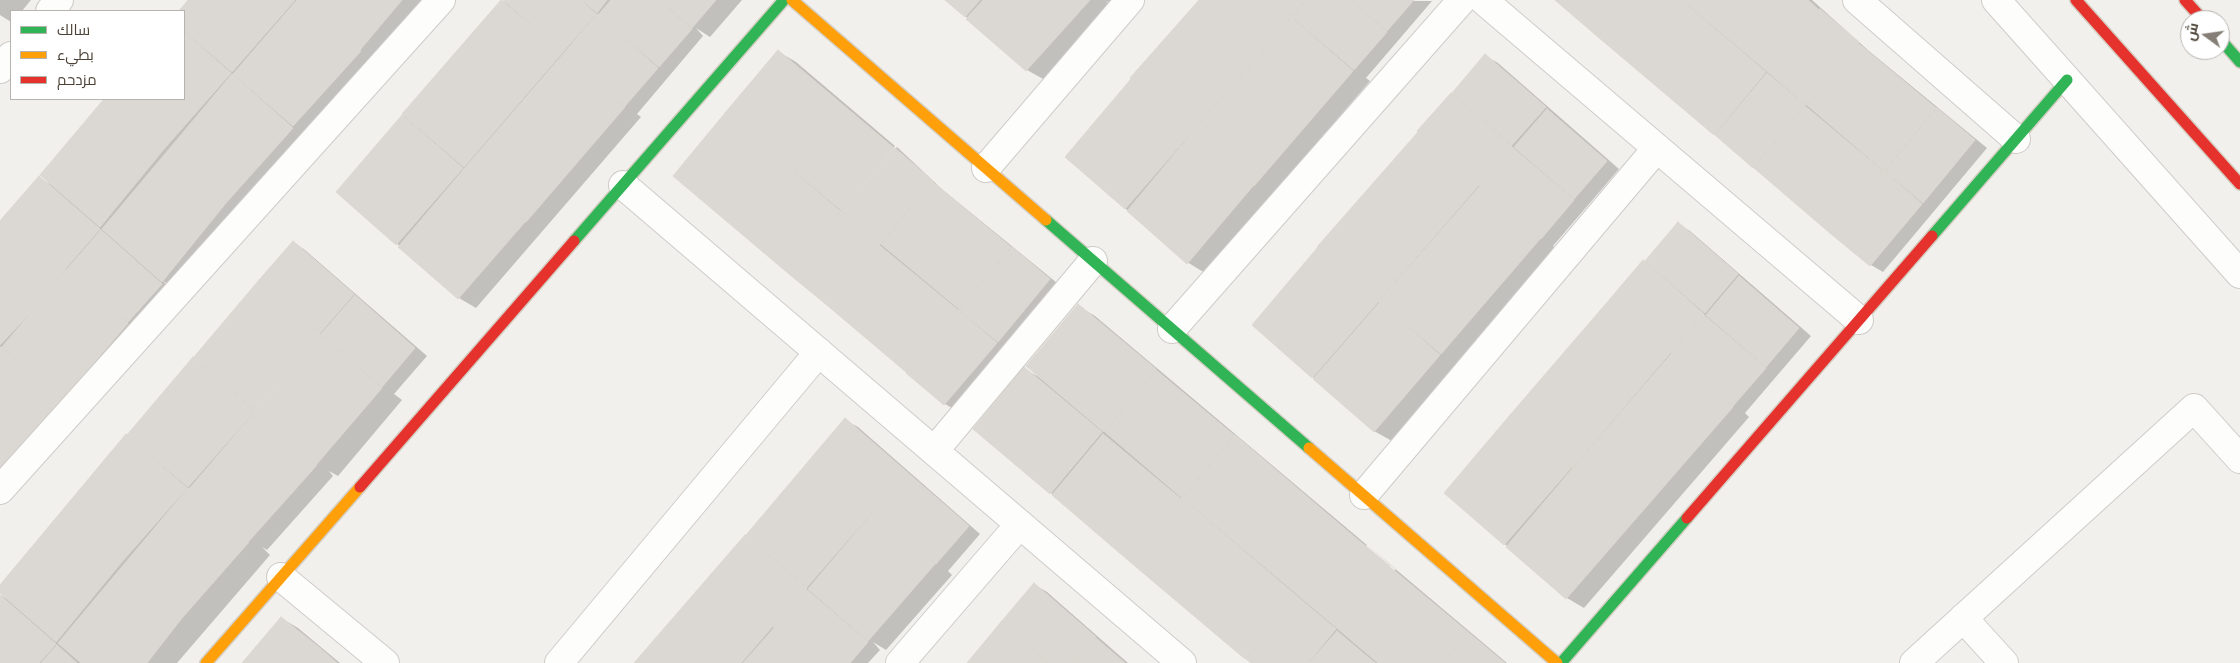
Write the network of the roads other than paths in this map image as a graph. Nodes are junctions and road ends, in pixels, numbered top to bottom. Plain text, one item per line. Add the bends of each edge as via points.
1 (59, 0) edge
2 (440, 0) edge
3 (784, 0) edge
4 (792, 0) edge
5 (1130, 0) edge
6 (1462, 0) edge
7 (1483, 0) edge
8 (1857, 0) edge
9 (1996, 0) edge
10 (2076, 0) edge
11 (2185, 0) edge
12 (51, 10) edge
13 (2194, 10) edge
14 (2230, 50) edge
15 (2240, 62) edge
16 (2067, 80) junction
17 (2016, 139) junction
18 (1657, 148) junction
19 (986, 168) junction
20 (2240, 184) edge
21 (623, 185) junction
22 (1093, 261) junction
23 (2240, 274) edge
24 (1859, 320) junction
25 (1172, 329) junction
26 (819, 352) junction
27 (934, 451) junction
28 (2240, 459) edge
29 (0, 490) edge
30 (1364, 495) junction
31 (1020, 524) junction
32 (281, 576) junction
33 (1963, 618) junction
34 (206, 663) edge
35 (385, 663) edge
36 (559, 663) edge
37 (900, 663) edge
38 (1182, 663) edge
39 (1559, 663) edge
40 (1914, 663) edge
41 (2004, 663) edge

1 - 12 street
2 - 29 street
3 - 21 street
4 - 19 street
5 - 19 street
6 - 25 street
7 - 18 street
8 - 17 street
9 - 16 street
10 - 20 street
11 - 13 street
14 - 15 street
16 - 17 street
16 - 23 street
17 - 24 street
18 - 24 street
18 - 30 street
19 - 22 street
21 - 26 street
21 - 32 street
22 - 25 street
22 - 27 street
24 - 39 street
25 - 30 street
26 - 27 street
26 - 36 street
27 - 31 street
28 - 33 street via 2194,408
30 - 39 street
31 - 37 street
31 - 38 street
32 - 34 street
32 - 35 street
33 - 40 street
33 - 41 street

